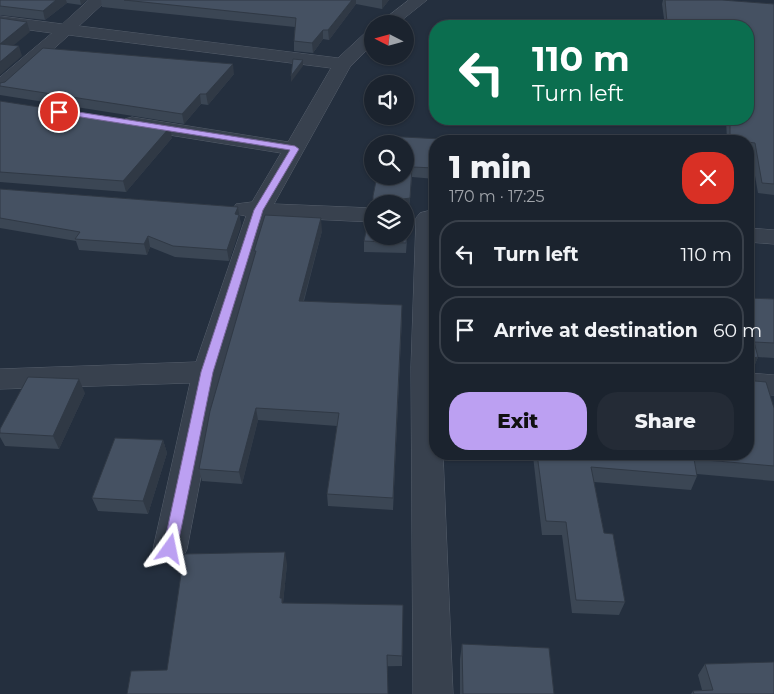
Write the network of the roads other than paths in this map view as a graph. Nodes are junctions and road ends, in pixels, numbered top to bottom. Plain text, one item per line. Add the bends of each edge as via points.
1 (99, 0) edge
2 (418, 0) edge
3 (398, 15) edge
4 (0, 21) edge
5 (67, 29) junction
6 (364, 43) edge
7 (342, 64) junction
8 (3, 98) edge
9 (118, 121) edge
10 (295, 149) junction
11 (220, 207) edge
12 (259, 210) junction
13 (364, 215) edge
14 (423, 218) edge
15 (754, 235) edge
16 (774, 236) edge
17 (429, 347) edge
18 (207, 372) junction
19 (0, 379) edge
20 (431, 460) edge
21 (170, 549) dead end
22 (433, 694) edge

1 - 5 street
2 - 3 street
4 - 5 street
5 - 7 street
5 - 8 street
6 - 7 street
7 - 10 street
9 - 10 street
10 - 12 street
11 - 12 street
12 - 13 street
12 - 18 street
14 - 17 street
15 - 16 street
18 - 19 street
18 - 21 street
20 - 22 street

